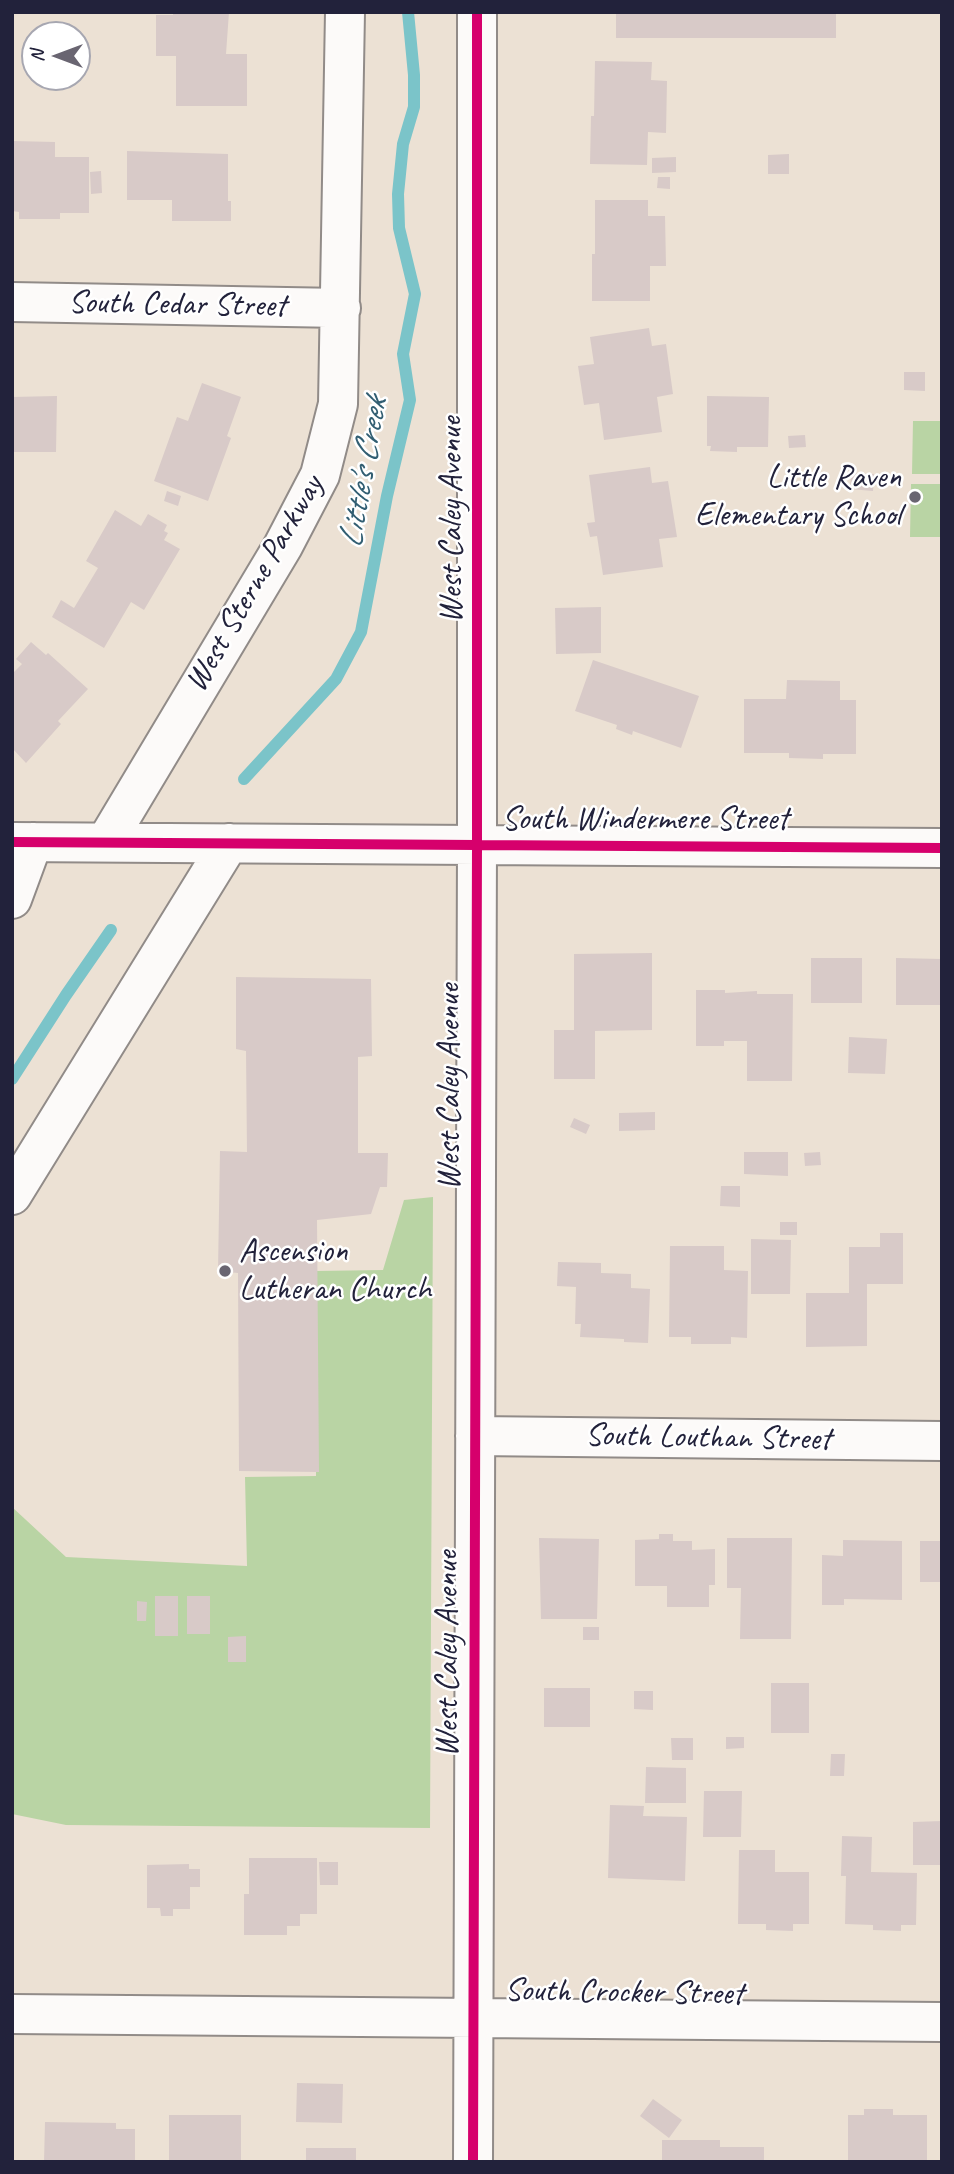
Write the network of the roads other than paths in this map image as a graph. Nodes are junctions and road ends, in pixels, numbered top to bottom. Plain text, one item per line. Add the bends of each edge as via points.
1 (345, 12) edge
2 (477, 12) edge
3 (12, 302) edge
4 (341, 308) junction
5 (22, 842) edge
6 (106, 842) junction
7 (229, 843) junction
8 (477, 845) junction
9 (942, 848) edge
10 (12, 899) edge
11 (12, 1195) edge
12 (475, 1436) junction
13 (942, 1441) edge
14 (12, 2014) edge
15 (473, 2018) junction
16 (942, 2022) edge
17 (473, 2162) edge

1 - 4 street, West Sterne Parkway
2 - 8 street, West Caley Avenue
3 - 4 street, South Cedar Street
4 - 6 street, West Sterne Parkway via 338,404 320,475 283,546
5 - 6 street, South Windermere Street
5 - 10 street
6 - 7 street, South Windermere Street
7 - 8 street, South Windermere Street
7 - 11 street
8 - 9 street, South Windermere Street
8 - 12 street, West Caley Avenue
12 - 13 street, South Louthan Street
12 - 15 street, West Caley Avenue
14 - 15 street, South Crocker Street
15 - 16 street, South Crocker Street
15 - 17 street, West Caley Avenue

